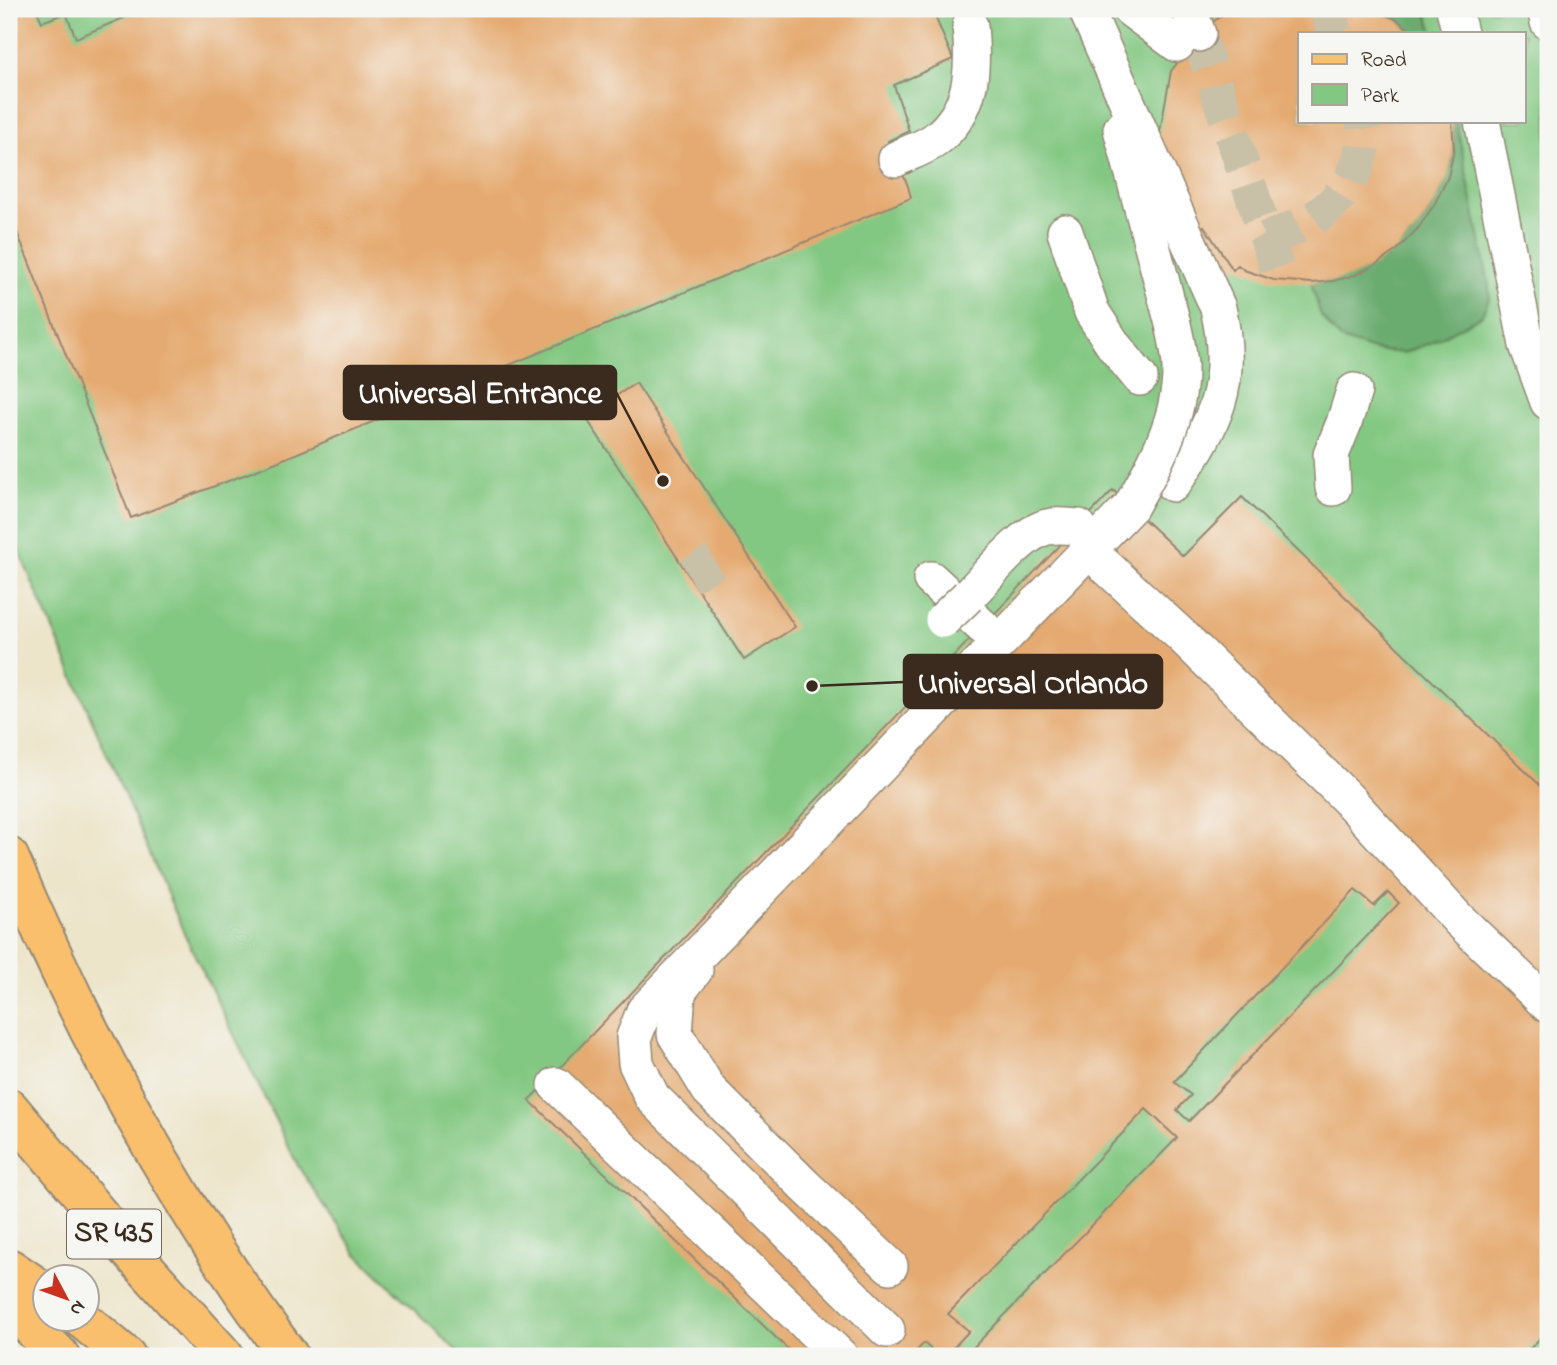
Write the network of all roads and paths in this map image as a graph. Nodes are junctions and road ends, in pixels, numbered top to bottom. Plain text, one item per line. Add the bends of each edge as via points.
1 (1130, 9) edge
2 (1454, 9) edge
3 (1545, 9) edge
4 (1090, 17) edge
5 (1548, 22) edge
6 (970, 26) dead end
7 (1188, 29) edge
8 (1460, 32) edge
9 (1482, 122) edge
10 (896, 159) dead end
11 (1065, 232) dead end
12 (1541, 341) edge
13 (1140, 378) dead end
14 (1354, 391) dead end
15 (1548, 402) edge
16 (1173, 484) dead end
17 (1333, 488) dead end
18 (1079, 527) dead end
19 (1100, 561) dead end
20 (930, 579) dead end
21 (943, 620) dead end
22 (982, 627) dead end
23 (9, 857) edge
24 (748, 905) junction
25 (1548, 1005) edge
26 (9, 1108) edge
27 (890, 1266) dead end
28 (9, 1268) edge
29 (32, 1284) edge
30 (9, 1305) edge
31 (887, 1329) dead end
32 (100, 1334) edge
33 (60, 1356) edge
34 (126, 1356) edge
35 (224, 1356) edge
36 (289, 1356) edge
37 (825, 1356) edge
38 (840, 1356) edge

1 - 7 street
2 - 8 street
3 - 5 street
4 - 16 street via 1218,308 1224,337 1224,378 1216,409 1201,444
4 - 24 street, bridge via 1173,324 1180,367 1177,406 1153,467 1131,506
6 - 10 street via 971,85 964,106 934,141
9 - 12 street
11 - 13 street via 1092,312
12 - 15 street
14 - 17 street via 1331,455
18 - 21 street, bridge via 1041,529 1025,538
19 - 25 street via 1346,797 1458,919
20 - 22 street
23 - 36 main road via 90,1035 138,1125 201,1229
24 - 27 street via 678,992 675,1034 709,1090
24 - 31 street via 645,1010 634,1037 636,1063 652,1097
26 - 35 main road, SR 435 via 111,1231
28 - 29 main road
30 - 33 main road
32 - 34 main road
37 - 38 street via 550,1085

